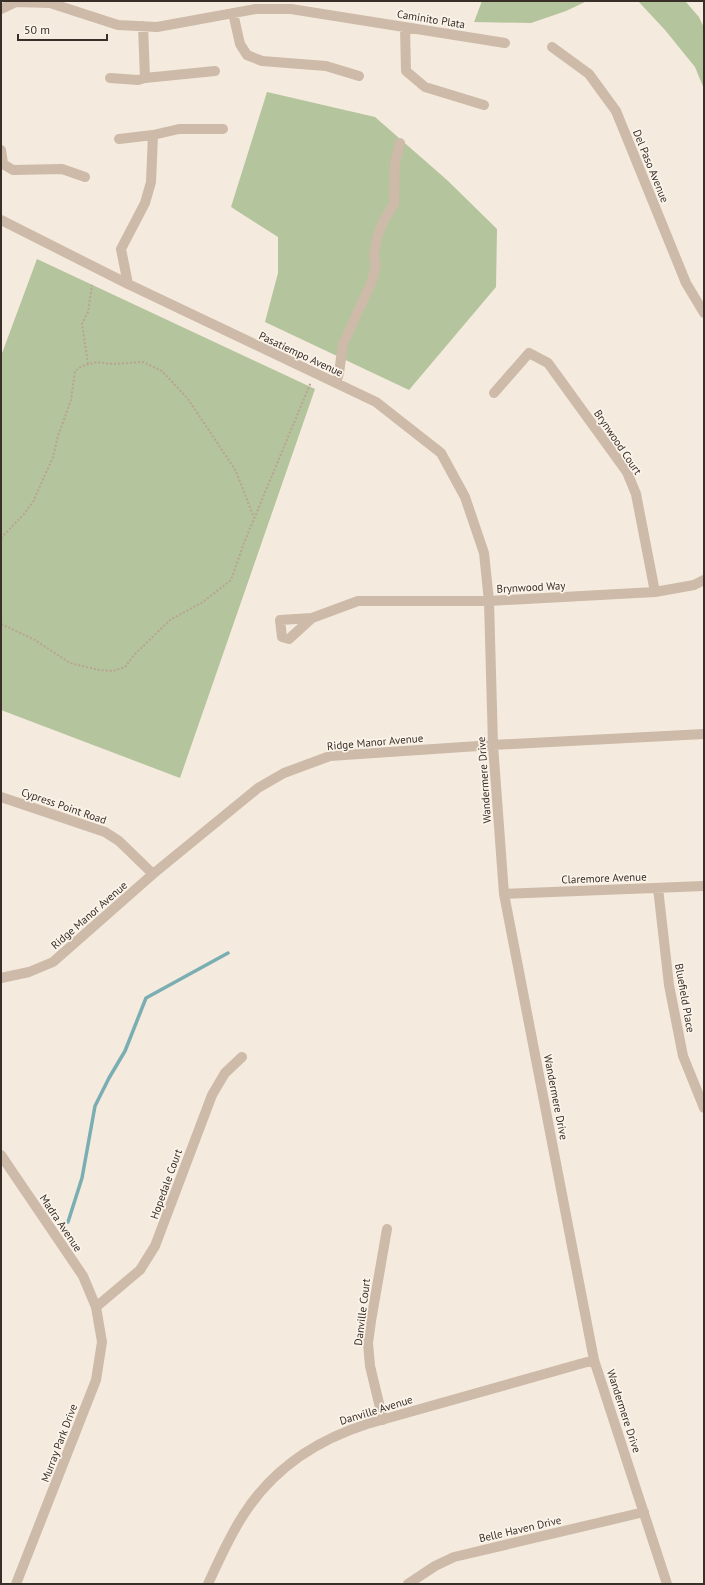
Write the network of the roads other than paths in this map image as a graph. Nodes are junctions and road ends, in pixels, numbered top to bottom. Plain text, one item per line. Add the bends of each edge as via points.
1 (1, 9) edge
2 (233, 14) junction
3 (143, 26) junction
4 (405, 27) junction
5 (505, 42) dead end
6 (552, 47) dead end
7 (215, 71) dead end
8 (359, 76) dead end
9 (110, 78) dead end
10 (145, 78) junction
11 (484, 105) dead end
12 (223, 129) dead end
13 (152, 135) junction
14 (119, 138) dead end
15 (400, 143) dead end
16 (1, 150) edge
17 (85, 177) dead end
18 (1, 220) edge
19 (128, 284) junction
20 (704, 312) edge
21 (336, 383) junction
22 (494, 393) dead end
23 (704, 580) edge
24 (655, 592) junction
25 (489, 602) junction
26 (312, 618) dead end
27 (704, 734) edge
28 (493, 744) junction
29 (1, 797) edge
30 (153, 874) junction
31 (704, 886) edge
32 (658, 888) junction
33 (504, 894) junction
34 (1, 978) edge
35 (242, 1057) dead end
36 (699, 1086) edge
37 (704, 1108) edge
38 (1, 1155) edge
39 (387, 1229) dead end
40 (96, 1307) junction
41 (594, 1360) junction
42 (384, 1420) junction
43 (644, 1512) junction
44 (16, 1584) edge
45 (208, 1584) edge
46 (408, 1584) edge
47 (667, 1584) edge

1 - 3 street, Caminito Plata via 16,2 50,3 118,25
2 - 3 street, Caminito Plata via 165,26
2 - 4 street, Caminito Plata via 256,9 291,9
2 - 8 street via 240,44 247,55 262,62 326,66
3 - 10 street
4 - 5 street, Caminito Plata
4 - 11 street via 406,71 425,87
6 - 20 street, Del Paso Avenue via 589,74 616,111 686,283
7 - 10 street
9 - 10 street
12 - 13 street via 179,129
13 - 14 street
13 - 19 street via 152,182 145,202 121,249
15 - 21 street via 395,164 394,204 377,237 374,256 376,265 372,280 343,344
16 - 17 street via 3,164 13,170 62,169
18 - 19 street, Pasatiempo Avenue
19 - 21 street, Pasatiempo Avenue
21 - 25 street, Pasatiempo Avenue via 376,402 441,453 465,497 484,553
22 - 24 street, Brynwood Court via 529,353 548,363 627,472 636,494
23 - 24 street, Brynwood Way via 694,585
24 - 25 street, Brynwood Way
25 - 26 street, Brynwood Way via 358,600
25 - 28 street, Wandermere Drive
27 - 28 street, Ridge Manor Avenue
28 - 30 street, Ridge Manor Avenue via 330,756 310,763 284,773 258,788
28 - 33 street, Wandermere Drive
29 - 30 street, Cypress Point Road via 105,832 119,841
30 - 34 street, Ridge Manor Avenue via 53,962 28,972
31 - 32 street, Claremore Avenue
32 - 33 street, Claremore Avenue
32 - 36 street, Bluefield Place via 669,985 683,1056
33 - 41 street, Wandermere Drive
35 - 40 street, Hopedale Court via 225,1073 212,1095 156,1246 148,1260 140,1270
36 - 37 street, Bluefield Place
38 - 40 street, Madra Avenue via 82,1276
39 - 42 street, Danville Court via 368,1343 370,1366
40 - 44 street, Murray Park Drive via 102,1342 96,1380
41 - 42 street, Danville Avenue
41 - 43 street, Wandermere Drive
42 - 45 street, Danville Avenue via 356,1427 335,1436 284,1468 260,1492 244,1514
43 - 46 street, Belle Haven Drive via 454,1557
43 - 47 street, Wandermere Drive

